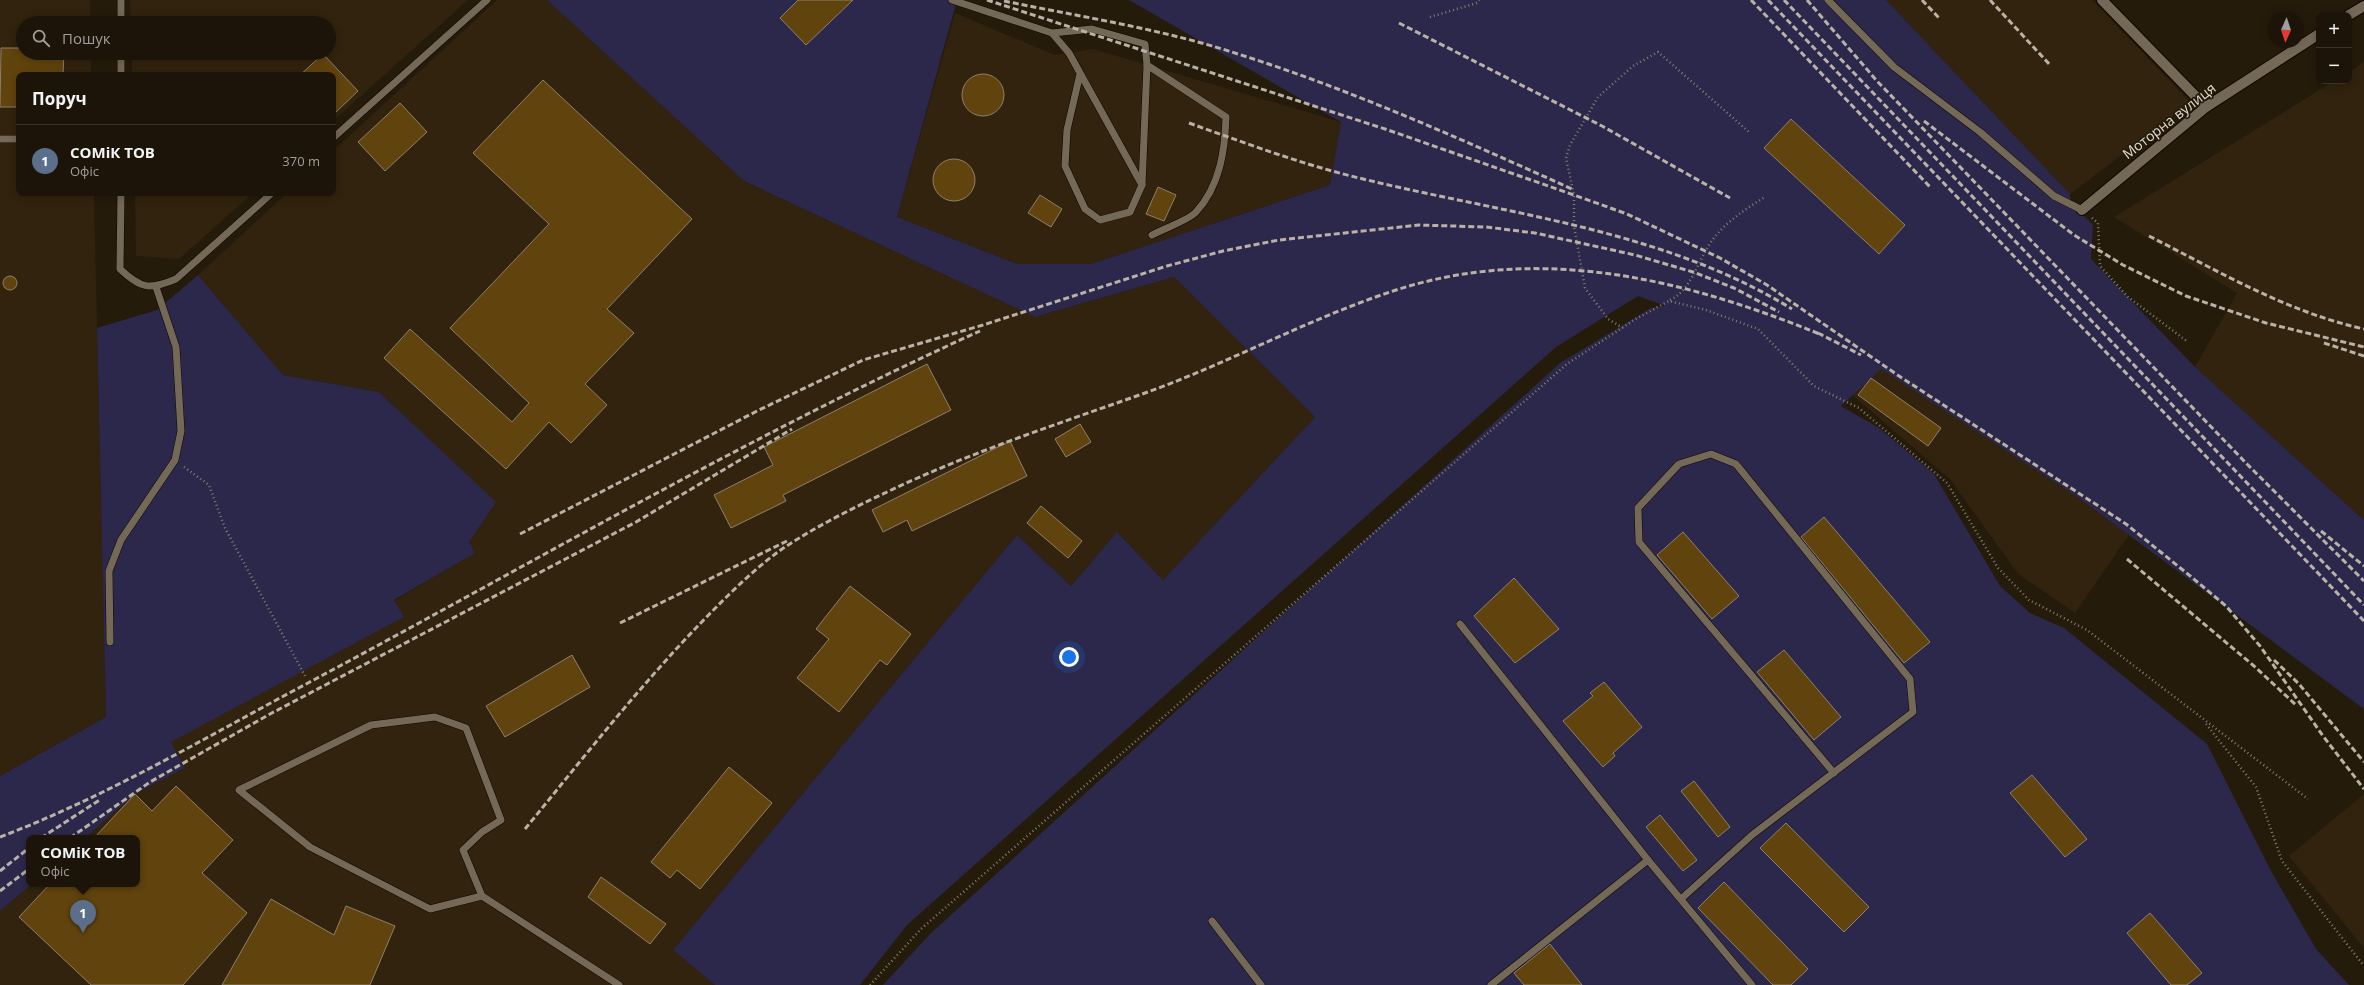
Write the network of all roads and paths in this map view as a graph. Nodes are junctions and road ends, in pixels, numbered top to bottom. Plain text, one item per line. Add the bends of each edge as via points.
1 (121, 0) edge
2 (487, 0) edge
3 (952, 0) edge
4 (1479, 0) edge
5 (1828, 0) edge
6 (2102, 0) edge
7 (2364, 6) edge
8 (2352, 13) edge
9 (121, 16) edge
10 (1430, 17) dead end
11 (1052, 33) junction
12 (2316, 36) edge
13 (121, 60) edge
14 (1147, 65) junction
15 (121, 72) edge
16 (1080, 74) junction
17 (2206, 107) junction
18 (1749, 132) dead end
19 (336, 135) edge
20 (0, 139) edge
21 (16, 139) edge
22 (1142, 185) junction
23 (121, 196) edge
24 (269, 196) edge
25 (1765, 197) dead end
26 (2082, 210) junction
27 (1152, 235) dead end
28 (156, 287) junction
29 (1669, 300) junction
30 (1623, 328) junction
31 (2188, 342) dead end
32 (175, 460) junction
33 (1460, 624) dead end
34 (110, 642) dead end
35 (305, 676) dead end
36 (2204, 720) junction
37 (1834, 772) junction
38 (2308, 799) dead end
39 (1648, 860) junction
40 (482, 896) junction
41 (1681, 899) junction
42 (1212, 920) dead end
43 (2364, 966) edge
44 (619, 985) edge
45 (870, 985) edge
46 (1261, 985) edge
47 (1491, 985) edge
48 (1752, 985) edge

1 - 9 lane
2 - 19 lane
3 - 11 lane
4 - 10 path via 1477,3
5 - 26 lane via 1894,67 1980,132 2054,196
6 - 17 street
7 - 8 street
11 - 14 lane via 1092,28 1145,44
11 - 16 lane via 1069,53
12 - 17 street, Моторна вулиця
13 - 15 lane
14 - 22 lane
14 - 27 lane via 1226,117 1225,147 1216,180 1196,213
16 - 22 lane
16 - 22 lane via 1067,130 1066,166 1085,209 1100,220 1130,212
17 - 26 street, Моторна вулиця
18 - 30 path via 1658,52 1633,66 1598,97 1570,145 1566,158 1574,195 1574,226 1585,288 1608,319
20 - 21 lane
23 - 28 lane via 120,269 134,282
24 - 28 lane via 176,279
25 - 29 path via 1746,209 1714,238 1686,288 1679,296
26 - 31 path via 2098,223 2100,266 2128,297
28 - 32 lane via 176,347 182,431
29 - 30 path
29 - 36 path via 1758,329 1814,386 1859,408 1947,483 1998,568 2029,600 2088,630
30 - 45 path via 1561,369 922,929
32 - 34 lane via 121,540 109,571
32 - 35 path via 209,485 225,528
33 - 39 lane
36 - 38 path
36 - 43 path via 2256,788 2282,861
37 - 37 lane via 1913,712 1910,679 1736,464 1711,454 1679,464 1638,508 1639,542
37 - 41 lane via 1752,835
39 - 41 lane
39 - 47 lane
40 - 40 lane via 463,850 482,832 501,820 466,728 435,717 371,725 239,790 310,848 430,909
40 - 44 lane
41 - 48 lane
42 - 46 lane

